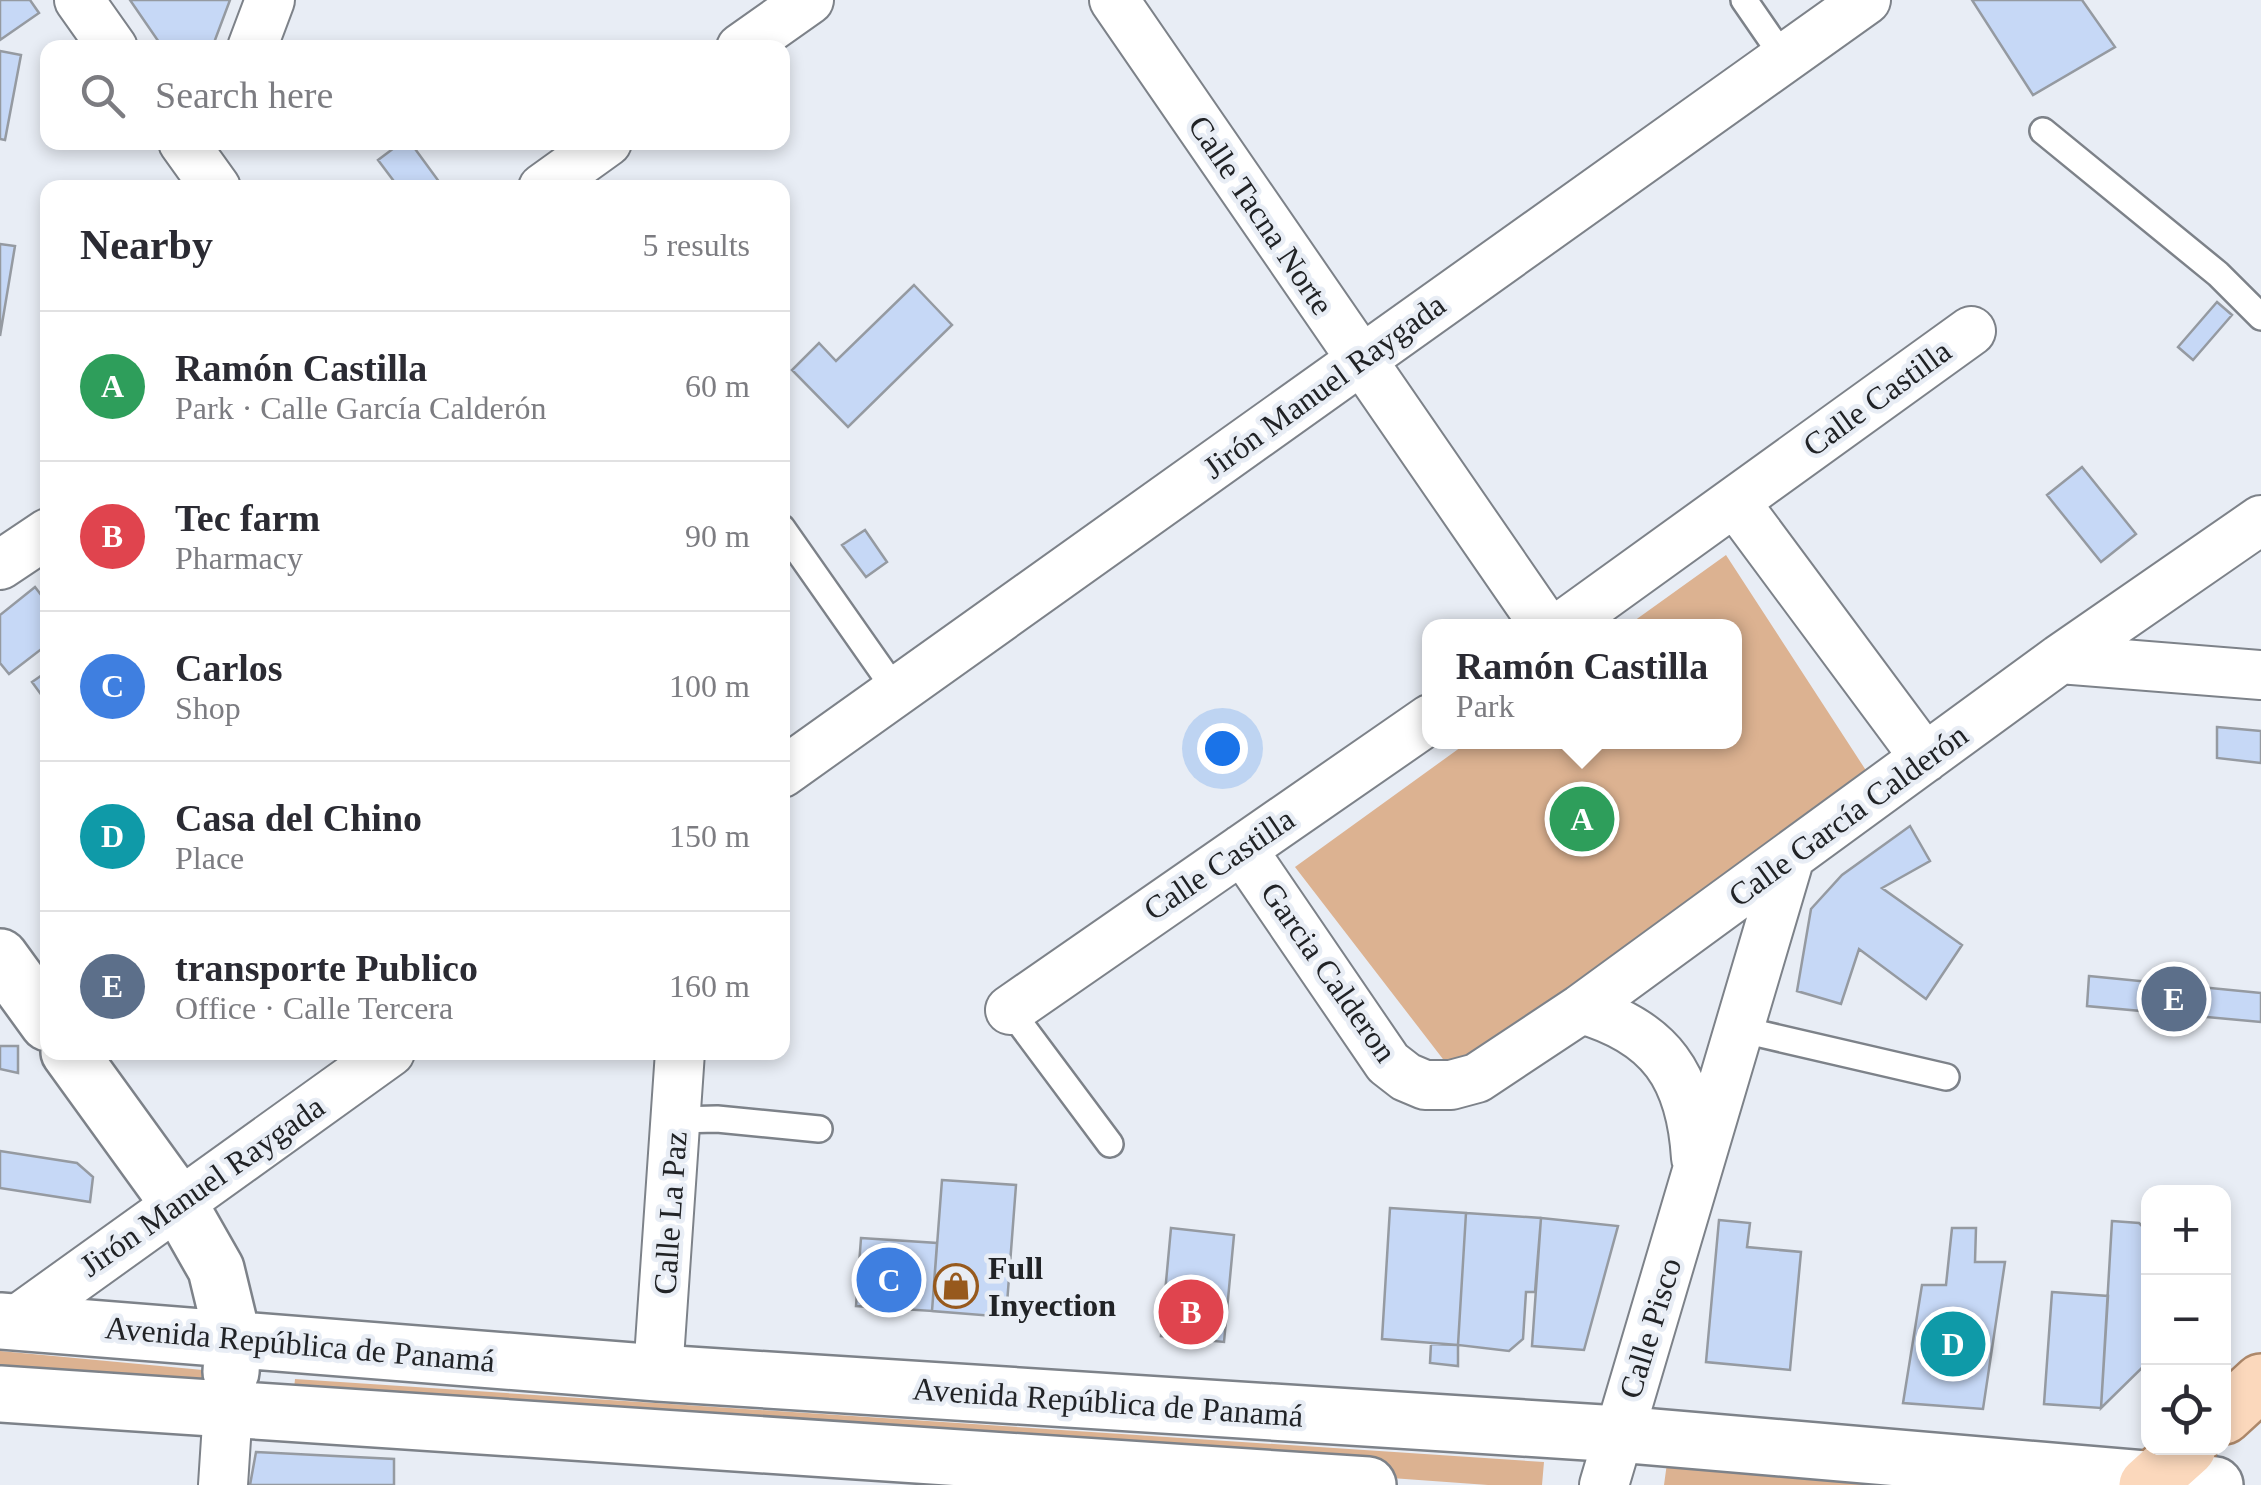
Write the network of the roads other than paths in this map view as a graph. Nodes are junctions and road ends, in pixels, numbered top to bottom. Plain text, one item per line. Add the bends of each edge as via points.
1 (78, 0) edge
2 (270, 0) edge
3 (809, 0) edge
4 (1114, 0) edge
5 (1744, 0) edge
6 (1866, 0) edge
7 (108, 40) edge
8 (255, 40) edge
9 (752, 40) edge
10 (1784, 58) junction
11 (2043, 131) dead end
12 (595, 150) edge
13 (554, 180) edge
14 (2261, 317) edge
15 (1971, 331) dead end
16 (1360, 360) junction
17 (1735, 502) junction
18 (2261, 520) edge
19 (40, 538) edge
20 (790, 539) edge
21 (0, 565) edge
22 (1540, 619) edge
23 (1572, 619) edge
24 (2060, 659) junction
25 (2261, 675) edge
26 (897, 692) junction
27 (1422, 724) edge
28 (1924, 758) junction
29 (790, 767) edge
30 (1242, 848) junction
31 (1789, 860) junction
32 (0, 957) edge
33 (1581, 1009) junction
34 (1010, 1010) joint
35 (40, 1012) edge
36 (1739, 1029) junction
37 (75, 1060) edge
38 (379, 1060) edge
39 (680, 1060) edge
40 (1946, 1077) dead end
41 (1425, 1085) joint
42 (676, 1120) junction
43 (819, 1130) dead end
44 (1110, 1144) dead end
45 (1697, 1172) junction
46 (178, 1204) junction
47 (7, 1321) edge
48 (233, 1339) junction
49 (658, 1373) junction
50 (2261, 1382) edge
51 (0, 1394) edge
52 (228, 1408) junction
53 (2231, 1410) edge
54 (1611, 1460) edge
55 (2163, 1471) edge
56 (972, 1472) edge
57 (223, 1485) edge
58 (1368, 1485) edge
59 (2215, 1485) edge

1 - 7 street
2 - 8 street
3 - 9 street
4 - 16 street, Calle Tacna Norte
5 - 10 lane
6 - 10 street, Jirón Manuel Raygada
10 - 16 street, Jirón Manuel Raygada
11 - 14 lane
12 - 13 street
15 - 17 street, Calle Castilla
16 - 22 street, Calle Tacna Norte
16 - 26 street, Jirón Manuel Raygada
17 - 23 street, Calle Castilla
17 - 28 street
18 - 24 street, Calle García Calderón
19 - 21 street
20 - 26 lane
24 - 25 street
24 - 28 street, Calle García Calderón
26 - 29 street, Jirón Manuel Raygada
27 - 30 street, Calle Castilla
28 - 31 street, Calle García Calderón
30 - 34 street, Calle Castilla
30 - 41 street, Garcia Calderon via 1388,1063
31 - 33 street, Calle García Calderón
31 - 36 street, Calle Pisco
32 - 35 main road
33 - 41 street, Calle García Calderón via 1477,1078
33 - 45 street, Calle Pisco via 1644,1036 1668,1061 1694,1124
34 - 44 lane
36 - 40 lane
36 - 45 street, Calle Pisco
37 - 46 main road
38 - 46 street, Jirón Manuel Raygada
39 - 42 street, Calle La Paz
42 - 43 lane
42 - 49 street, Calle La Paz
45 - 54 street, Calle Pisco
46 - 47 street, Jirón Manuel Raygada
46 - 48 main road via 216,1269
47 - 48 main road, Avenida República de Panamá
48 - 49 main road, Avenida República de Panamá
48 - 52 main road
49 - 54 main road, Avenida República de Panamá
50 - 53 main road
51 - 52 main road, Avenida República de Panamá
52 - 56 main road, Avenida República de Panamá
52 - 57 street
54 - 55 main road, Avenida República de Panamá
55 - 59 main road, Avenida República de Panamá
56 - 58 main road, Avenida República de Panamá

